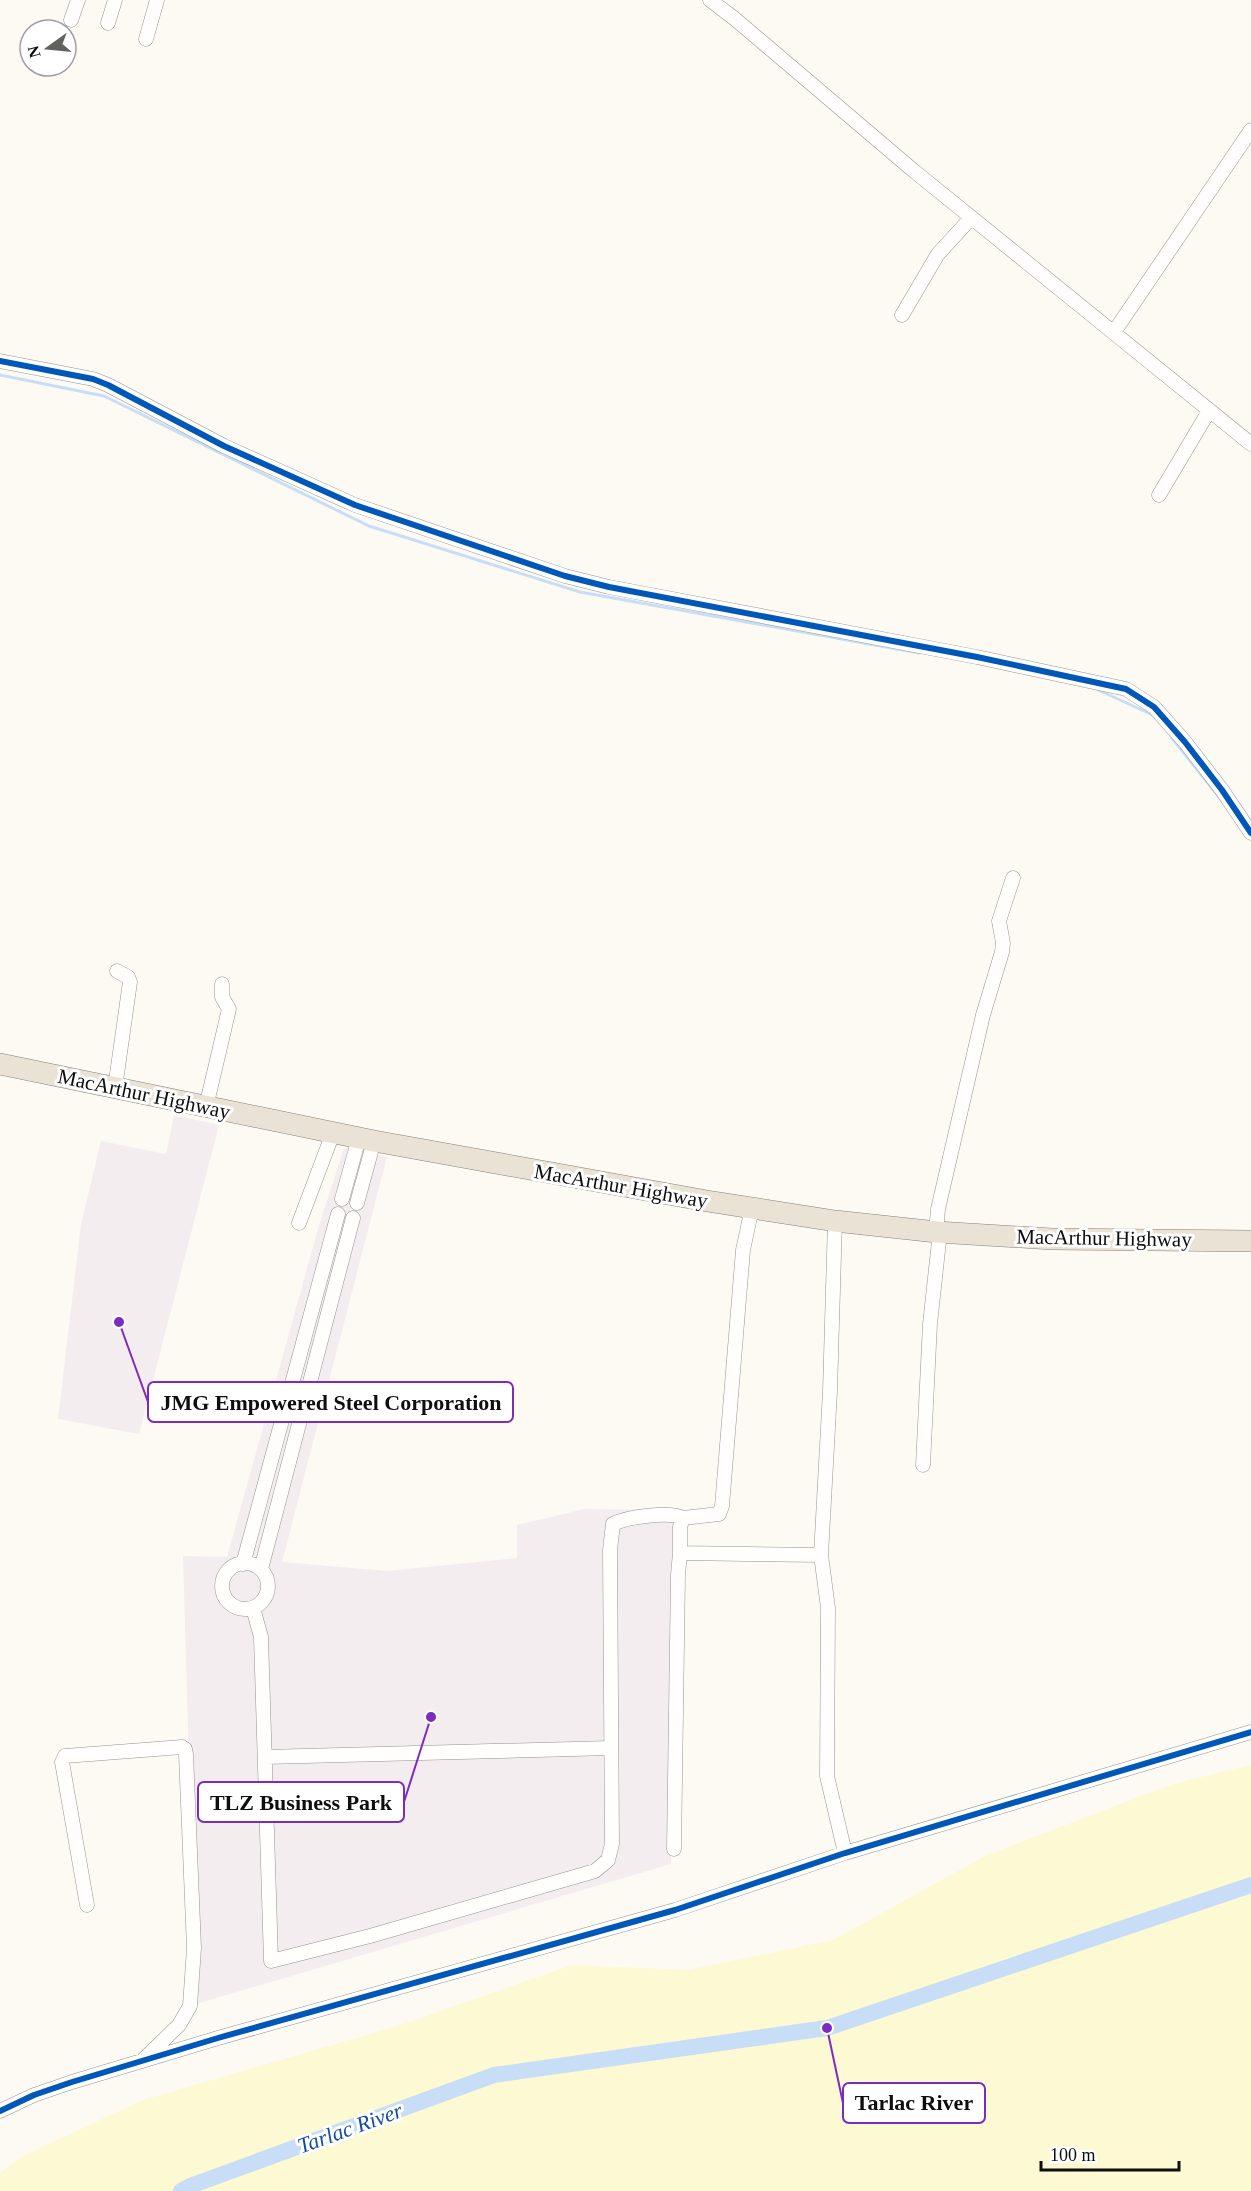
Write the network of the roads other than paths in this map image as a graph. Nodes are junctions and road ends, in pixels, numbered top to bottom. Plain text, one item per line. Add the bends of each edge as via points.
1 (78, 0) edge
2 (115, 0) edge
3 (157, 0) edge
4 (710, 0) edge
5 (72, 18) edge
6 (108, 23) dead end
7 (146, 39) dead end
8 (1251, 130) edge
9 (971, 218) junction
10 (902, 315) dead end
11 (1114, 332) junction
12 (0, 361) edge
13 (1209, 411) junction
14 (1251, 444) edge
15 (1159, 495) dead end
16 (1251, 833) edge
17 (1013, 878) dead end
18 (117, 971) dead end
19 (222, 984) dead end
20 (0, 1064) edge
21 (115, 1088) junction
22 (206, 1107) junction
23 (333, 1133) junction
24 (367, 1139) junction
25 (342, 1199) dead end
26 (357, 1203) dead end
27 (752, 1208) junction
28 (338, 1214) dead end
29 (353, 1218) dead end
30 (835, 1221) junction
31 (299, 1223) dead end
32 (937, 1232) junction
33 (1251, 1241) edge
34 (313, 1307) junction
35 (330, 1308) junction
36 (291, 1387) junction
37 (308, 1390) junction
38 (923, 1465) dead end
39 (269, 1469) junction
40 (286, 1473) junction
41 (683, 1518) junction
42 (680, 1553) junction
43 (821, 1556) junction
44 (243, 1564) junction
45 (261, 1569) junction
46 (253, 1608) junction
47 (1251, 1732) edge
48 (611, 1748) junction
49 (265, 1757) junction
50 (674, 1849) dead end
51 (845, 1853) junction
52 (87, 1905) dead end
53 (140, 2062) junction
54 (0, 2111) edge

1 - 5 street
2 - 6 street
3 - 7 street
4 - 9 street
8 - 11 street
9 - 10 street via 938,254
9 - 11 street
11 - 13 street
12 - 16 street via 101,382 322,491 565,576 1126,689 1154,706 1222,790
13 - 14 street
13 - 15 street
17 - 32 street via 999,921 1002,952 964,1096 938,1209
18 - 21 street via 130,982
19 - 22 street via 222,997 229,1009
20 - 21 highway, MacArthur Highway
21 - 22 highway, MacArthur Highway
22 - 23 highway, MacArthur Highway
23 - 24 highway, MacArthur Highway
23 - 31 street
24 - 25 street
24 - 26 street
24 - 27 highway, MacArthur Highway
27 - 30 highway, MacArthur Highway
27 - 41 street via 742,1250 723,1506 719,1514
28 - 34 street
29 - 35 street
30 - 32 highway, MacArthur Highway
30 - 43 street
32 - 33 highway, MacArthur Highway via 1063,1239
32 - 38 street
34 - 35 street
34 - 36 street
35 - 37 street
36 - 37 street
36 - 39 street
37 - 40 street
39 - 40 street
39 - 44 street
40 - 45 street
41 - 42 street
41 - 48 street via 645,1517 613,1524
42 - 43 street
42 - 50 street
43 - 51 street via 828,1608 827,1776
44 - 45 street
44 - 46 street via 226,1572 222,1583 224,1596 244,1610
45 - 46 street via 268,1591
46 - 49 street via 261,1637
47 - 51 street
48 - 49 street
48 - 49 street via 612,1844 608,1860 595,1871 271,1961
51 - 53 street via 675,1910
52 - 53 street via 62,1762 65,1756 182,1747 186,1754 191,1839 194,1948 190,2006 179,2025
53 - 54 street via 34,2095

